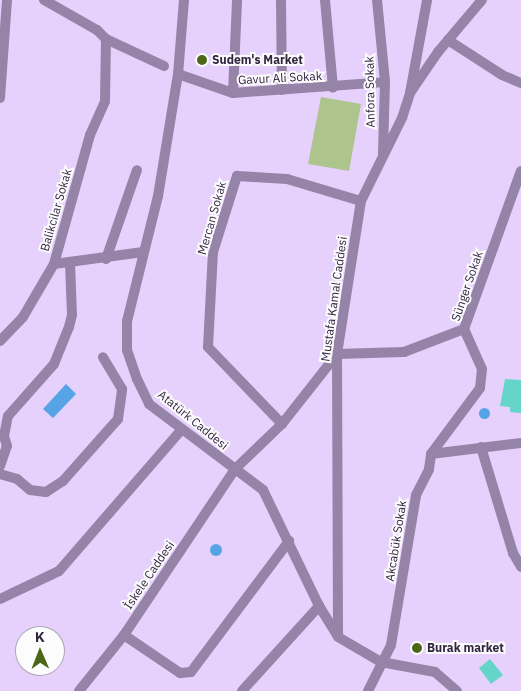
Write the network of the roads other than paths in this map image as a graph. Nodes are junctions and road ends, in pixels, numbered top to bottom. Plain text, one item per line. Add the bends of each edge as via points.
1 (7, 0) edge
2 (44, 0) edge
3 (184, 0) edge
4 (237, 0) edge
5 (281, 0) edge
6 (326, 0) edge
7 (377, 0) edge
8 (427, 0) edge
9 (482, 0) edge
10 (474, 5) edge
11 (106, 39) junction
12 (448, 40) junction
13 (164, 66) dead end
14 (178, 74) junction
15 (385, 82) junction
16 (521, 84) edge
17 (333, 88) junction
18 (282, 90) junction
19 (233, 93) junction
20 (410, 93) junction
21 (0, 98) edge
22 (383, 154) junction
23 (137, 170) dead end
24 (521, 171) edge
25 (361, 201) junction
26 (142, 252) junction
27 (106, 259) junction
28 (70, 263) junction
29 (54, 264) junction
30 (464, 328) junction
31 (1, 338) edge
32 (337, 354) junction
33 (103, 357) dead end
34 (282, 424) junction
35 (181, 430) junction
36 (521, 443) edge
37 (480, 447) junction
38 (431, 454) junction
39 (0, 466) edge
40 (235, 470) junction
41 (0, 474) edge
42 (289, 541) junction
43 (521, 567) edge
44 (0, 599) edge
45 (319, 606) junction
46 (124, 635) junction
47 (338, 637) junction
48 (381, 662) junction
49 (79, 691) edge
50 (242, 691) edge
51 (368, 691) edge
52 (457, 691) edge

1 - 21 street
2 - 11 street via 97,30
3 - 14 street, Atatürk Caddesi
4 - 19 street
5 - 18 street
6 - 17 street
7 - 15 street, Anfora Sokak
8 - 20 street
9 - 10 street, Mustafa Kamal Caddesi
10 - 12 street, Mustafa Kamal Caddesi
11 - 13 street
11 - 29 street, Balikcilar Sokak via 105,101 90,136
12 - 16 street
12 - 20 street, Mustafa Kamal Caddesi
14 - 19 street, Gavur Ali Sokak
14 - 26 street, Atatürk Caddesi via 158,196
15 - 17 street, Gavur Ali Sokak
15 - 22 street, Anfora Sokak
17 - 18 street, Gavur Ali Sokak
18 - 19 street, Gavur Ali Sokak
20 - 22 street, Mustafa Kamal Caddesi
22 - 25 street, Mustafa Kamal Caddesi
23 - 27 street
24 - 30 street, Sünger Sokak
25 - 32 street, Mustafa Kamal Caddesi
25 - 34 street, Mercan Sokak via 287,178 237,176 213,252 208,347
26 - 27 street
26 - 35 street, Atatürk Caddesi via 127,321 127,350 149,404
27 - 28 street
28 - 29 street
28 - 39 street via 72,315 69,328 54,364 8,416 4,436 7,446
29 - 31 street, Balikcilar Sokak via 23,317
30 - 32 street via 404,352
30 - 38 street, Sünger Sokak via 482,369 480,388
32 - 34 street, İskele Caddesi
32 - 47 street, Mustafa Kamal Caddesi
33 - 41 street via 122,389 118,418 63,481 46,492 30,490 17,479
34 - 40 street, İskele Caddesi
35 - 40 street, Atatürk Caddesi
35 - 44 street via 59,571
36 - 37 street
37 - 38 street
37 - 43 street via 513,553
38 - 48 street, Akcabük Sokak via 429,469 416,495 391,645
40 - 42 street, Atatürk Caddesi via 263,490
40 - 46 street, İskele Caddesi
42 - 45 street, Atatürk Caddesi
42 - 46 street via 191,672 180,673
45 - 47 street, Atatürk Caddesi
45 - 50 street
46 - 49 street, İskele Caddesi
47 - 48 street, Atatürk Caddesi
48 - 51 street, Akcabük Sokak
48 - 52 street, Atatürk Caddesi via 435,672

